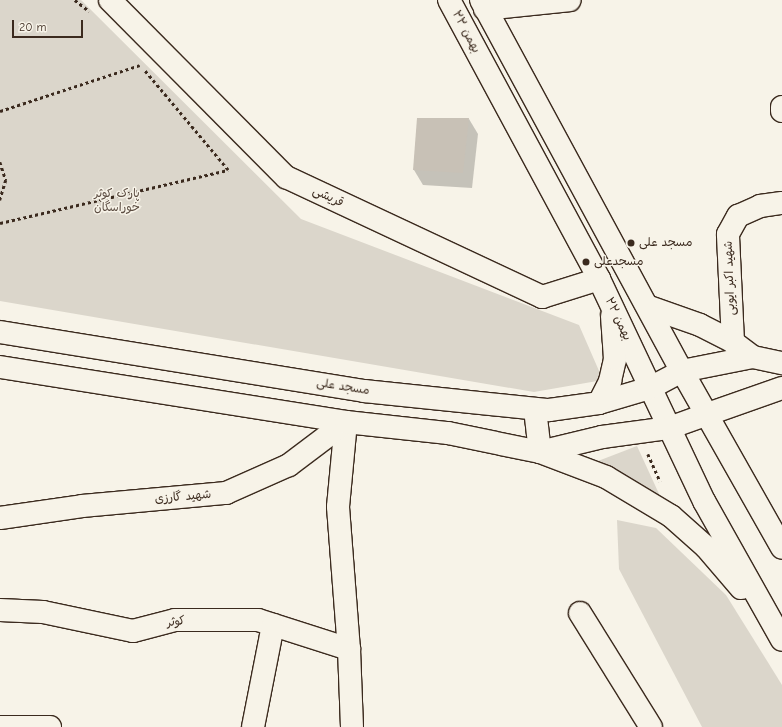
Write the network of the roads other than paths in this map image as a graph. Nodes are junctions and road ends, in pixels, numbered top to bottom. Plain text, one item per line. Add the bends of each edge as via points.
1 (110, 0) edge
2 (449, 0) edge
3 (570, 0) edge
4 (483, 5) edge
5 (782, 107) edge
6 (782, 111) edge
7 (782, 203) edge
8 (599, 279) junction
9 (611, 302) junction
10 (649, 307) junction
11 (0, 332) edge
12 (733, 342) junction
13 (753, 357) junction
14 (782, 363) edge
15 (0, 367) edge
16 (682, 370) junction
17 (650, 388) junction
18 (782, 388) edge
19 (599, 403) junction
20 (535, 409) junction
21 (708, 414) junction
22 (346, 422) junction
23 (669, 428) junction
24 (540, 452) junction
25 (0, 518) edge
26 (782, 548) edge
27 (0, 610) edge
28 (580, 613) dead end
29 (273, 625) junction
30 (777, 631) edge
31 (350, 649) junction
32 (0, 727) edge
33 (50, 727) edge
34 (253, 727) edge
35 (352, 727) edge
36 (651, 727) edge

1 - 8 main road, قریشی via 286,178 542,297
2 - 8 main road, ۲۲ بهمن
3 - 4 main road
4 - 10 main road
5 - 6 main road
7 - 12 main road, شهید اکبر ایوبی via 760,206 738,216 728,234
8 - 9 main road, ۲۲ بهمن
9 - 17 main road, ۲۲ بهمن
9 - 19 main road via 615,359 610,381
10 - 12 main road via 700,325
10 - 16 main road
11 - 20 main road, مسجد علی via 364,391
12 - 13 main road
13 - 14 main road
13 - 16 main road, مسجد علی
15 - 22 main road
16 - 17 main road, مسجد علی
16 - 21 main road
17 - 19 main road, مسجد علی
17 - 23 main road, ۲۲ بهمن
18 - 21 main road
19 - 20 main road, مسجد علی via 549,410
20 - 24 main road
21 - 23 main road
21 - 26 main road
22 - 24 main road via 448,434
22 - 25 main road, شهید گارزی via 289,465 226,493 82,506
22 - 31 main road via 338,507
23 - 24 main road via 602,437
23 - 30 main road, ۲۲ بهمن via 704,502
24 - 30 main road via 606,478 671,516 706,547
27 - 29 main road, کوثر via 43,612 133,630 175,620 258,620
28 - 36 main road
29 - 31 main road, کوثر
29 - 34 main road
31 - 35 main road
32 - 33 main road

